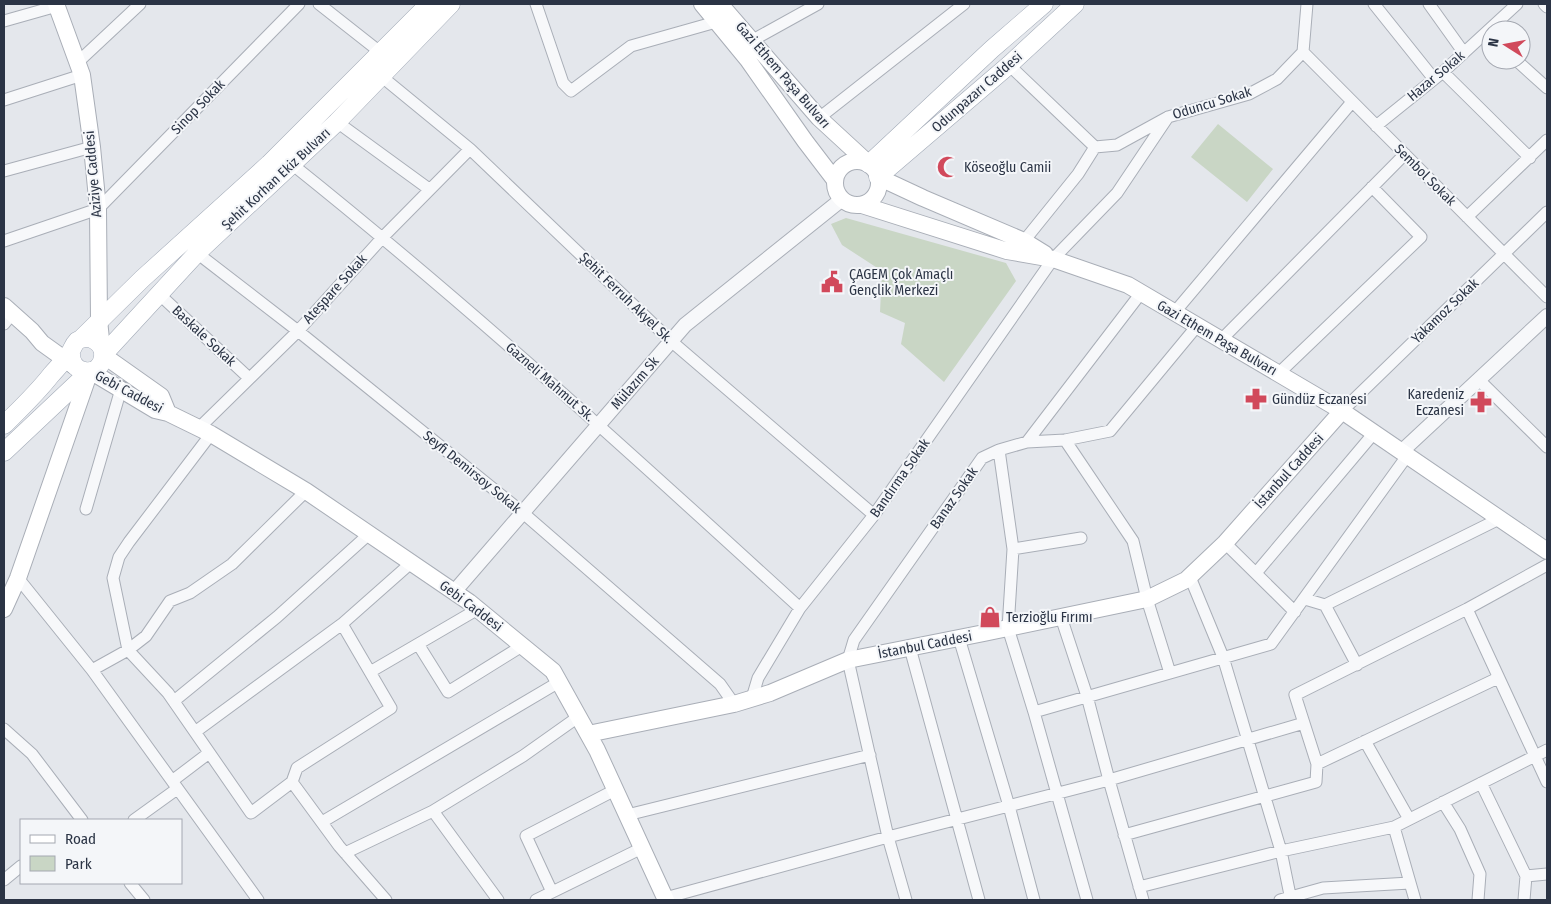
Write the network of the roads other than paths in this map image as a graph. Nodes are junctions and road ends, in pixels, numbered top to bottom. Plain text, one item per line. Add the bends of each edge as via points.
1 (140, 4) edge
2 (299, 4) edge
3 (319, 4) edge
4 (429, 4) edge
5 (451, 4) edge
6 (536, 4) edge
7 (702, 4) edge
8 (720, 4) edge
9 (818, 4) edge
10 (964, 4) edge
11 (1044, 4) edge
12 (1075, 4) edge
13 (1307, 4) edge
14 (1374, 4) edge
15 (1429, 4) edge
16 (1517, 4) edge
17 (1544, 4) edge
18 (56, 5) edge
19 (1547, 7) edge
20 (1505, 8) edge
21 (1498, 20) edge
22 (4, 21) edge
23 (716, 22) junction
24 (753, 40) junction
25 (1481, 41) edge
26 (380, 52) junction
27 (1303, 52) junction
28 (1464, 53) junction
29 (1009, 66) junction
30 (80, 69) junction
31 (1527, 70) edge
32 (381, 76) junction
33 (1438, 76) junction
34 (1547, 88) edge
35 (4, 100) edge
36 (1352, 102) junction
37 (1168, 117) junction
38 (819, 118) junction
39 (337, 122) junction
40 (1376, 126) junction
41 (1547, 140) edge
42 (92, 147) junction
43 (1096, 147) junction
44 (470, 149) junction
45 (1404, 154) junction
46 (1530, 158) junction
47 (293, 165) junction
48 (4, 171) edge
49 (874, 171) junction
50 (834, 179) junction
51 (1372, 187) junction
52 (429, 189) junction
53 (841, 200) junction
54 (862, 205) junction
55 (98, 209) junction
56 (1547, 212) edge
57 (1467, 217) junction
58 (383, 237) junction
59 (4, 241) edge
60 (1024, 241) junction
61 (197, 253) junction
62 (1504, 254) junction
63 (1053, 259) junction
64 (1140, 293) junction
65 (159, 294) junction
66 (1547, 297) edge
67 (1174, 313) junction
68 (7, 315) edge
69 (1547, 316) edge
70 (99, 320) junction
71 (1197, 326) junction
72 (298, 331) junction
73 (1221, 340) junction
74 (671, 341) junction
75 (103, 352) junction
76 (75, 355) junction
77 (1278, 374) junction
78 (248, 378) junction
79 (1479, 380) junction
80 (121, 389) junction
81 (1342, 412) junction
82 (168, 413) junction
83 (599, 424) junction
84 (4, 425) edge
85 (205, 431) junction
86 (1374, 433) junction
87 (1065, 440) junction
88 (1027, 442) junction
89 (1547, 447) edge
90 (999, 450) junction
91 (4, 452) edge
92 (1404, 454) junction
93 (306, 491) junction
94 (86, 508) dead end
95 (522, 512) junction
96 (874, 515) junction
97 (1499, 519) junction
98 (369, 534) junction
99 (1081, 538) dead end
100 (1225, 543) junction
101 (1013, 549) junction
102 (1547, 550) edge
103 (411, 563) junction
104 (1547, 565) edge
105 (1256, 573) junction
106 (1190, 576) junction
107 (18, 578) junction
108 (454, 592) junction
109 (1147, 599) junction
110 (1305, 599) junction
111 (1326, 605) junction
112 (800, 608) junction
113 (4, 609) edge
114 (478, 609) junction
115 (1467, 609) junction
116 (1295, 612) junction
117 (1061, 617) junction
118 (342, 624) junction
119 (1008, 628) junction
120 (959, 638) junction
121 (418, 644) junction
122 (522, 646) junction
123 (910, 648) junction
124 (128, 650) junction
125 (1224, 657) junction
126 (848, 660) junction
127 (1357, 665) junction
128 (92, 670) junction
129 (370, 672) junction
130 (1170, 672) junction
131 (1498, 678) junction
132 (559, 682) junction
133 (1087, 696) junction
134 (752, 698) junction
135 (174, 701) junction
136 (734, 704) junction
137 (1034, 712) junction
138 (578, 717) junction
139 (1304, 723) junction
140 (4, 729) edge
141 (195, 732) junction
142 (588, 734) junction
143 (1248, 740) junction
144 (1366, 741) junction
145 (1547, 750) edge
146 (209, 752) junction
147 (870, 755) junction
148 (1534, 757) junction
149 (1317, 764) junction
150 (1109, 780) junction
151 (292, 782) junction
152 (1547, 782) edge
153 (1481, 783) junction
154 (175, 785) junction
155 (615, 790) junction
156 (1057, 794) junction
157 (1264, 796) junction
158 (1443, 802) junction
159 (1009, 806) junction
160 (433, 811) junction
161 (626, 815) junction
162 (77, 818) edge
163 (135, 819) edge
164 (956, 819) junction
165 (1409, 819) junction
166 (322, 822) junction
167 (1394, 827) junction
168 (1124, 835) junction
169 (888, 836) junction
170 (642, 848) junction
171 (1281, 851) junction
172 (346, 853) junction
173 (20, 867) edge
174 (1547, 874) edge
175 (1526, 876) junction
176 (4, 880) edge
177 (1410, 883) junction
178 (131, 884) edge
179 (1139, 887) junction
180 (552, 892) junction
181 (666, 899) edge
182 (1287, 899) edge
183 (143, 900) edge
184 (258, 900) edge
185 (386, 900) edge
186 (498, 900) edge
187 (536, 900) edge
188 (906, 900) edge
189 (979, 900) edge
190 (1034, 900) edge
191 (1087, 900) edge
192 (1143, 900) edge
193 (1415, 900) edge
194 (1478, 900) edge
195 (1524, 900) edge

1 - 30 street
2 - 55 street, Sinop Sokak
3 - 26 street
4 - 26 main road, Şehit Korhan Ekiz Bulvarı
5 - 32 main road, Şehit Korhan Ekiz Bulvarı
6 - 23 street via 563,83 571,91 631,46
7 - 23 main road, Gazi Ethem Paşa Bulvarı
8 - 24 main road, Gazi Ethem Paşa Bulvarı
9 - 24 street
10 - 38 street
11 - 49 main road, Odunpazarı Caddesi via 992,50
12 - 29 main road, Odunpazarı Caddesi
13 - 27 street
14 - 33 street
15 - 28 street
16 - 20 street, Hazar Sokak
17 - 19 street
18 - 22 street
18 - 30 main road, Aziziye Caddesi
20 - 21 street, Hazar Sokak
23 - 50 main road, Gazi Ethem Paşa Bulvarı via 748,60
24 - 38 main road, Gazi Ethem Paşa Bulvarı
25 - 28 street, Hazar Sokak
26 - 70 main road, Şehit Korhan Ekiz Bulvarı via 269,164
27 - 36 street, Sembol Sokak
27 - 37 street, Oduncu Sokak via 1277,79 1249,94
28 - 33 street, Hazar Sokak
29 - 43 street
29 - 49 main road, Odunpazarı Caddesi
30 - 35 street
30 - 42 main road, Aziziye Caddesi
31 - 34 street
32 - 39 main road, Şehit Korhan Ekiz Bulvarı
32 - 44 street, Şehit Ferruh Akyel Sk.
33 - 40 street, Hazar Sokak
33 - 46 street
36 - 40 street, Sembol Sokak
36 - 67 street
37 - 43 street, Oduncu Sokak via 1117,145
37 - 63 street, Bandırma Sokak via 1117,193
38 - 49 main road, Gazi Ethem Paşa Bulvarı
39 - 47 main road, Şehit Korhan Ekiz Bulvarı
39 - 52 street
40 - 45 street, Sembol Sokak
41 - 46 street
42 - 48 street
42 - 55 main road, Aziziye Caddesi
43 - 60 street
44 - 52 street, Ateşpare Sokak
44 - 74 street, Şehit Ferruh Akyel Sk.
45 - 51 street
45 - 57 street, Sembol Sokak
46 - 57 street
47 - 58 street, Gazneli Mahmut Sk.
47 - 61 main road, Şehit Korhan Ekiz Bulvarı
49 - 50 main road via 855,160 848,162
49 - 54 main road via 879,184 874,197
49 - 60 main road, Gazi Ethem Paşa Bulvarı via 923,198
50 - 53 main road
51 - 73 street
51 - 77 street via 1421,237
52 - 58 street, Ateşpare Sokak
53 - 54 main road
53 - 74 street, Mülazım Sk via 685,325
54 - 63 main road, Gazi Ethem Paşa Bulvarı via 1007,251
55 - 59 street
55 - 70 main road, Aziziye Caddesi
56 - 62 street, Yakamoz Sokak
57 - 62 street, Sembol Sokak
58 - 72 street, Ateşpare Sokak
58 - 83 street, Gazneli Mahmut Sk.
60 - 63 main road, Gazi Ethem Paşa Bulvarı
61 - 65 main road, Şehit Korhan Ekiz Bulvarı
61 - 72 street, Seyfi Demirsoy Sokak
62 - 66 street, Sembol Sokak
62 - 81 street, Yakamoz Sokak
63 - 64 main road, Gazi Ethem Paşa Bulvarı
63 - 96 street, Bandırma Sokak
64 - 67 main road, Gazi Ethem Paşa Bulvarı
64 - 88 street
65 - 75 main road, Şehit Korhan Ekiz Bulvarı
65 - 78 street, Baskale Sokak
67 - 71 main road, Gazi Ethem Paşa Bulvarı
68 - 76 main road, Gebi Caddesi via 32,331 42,343
69 - 79 street
70 - 75 main road, Aziziye Caddesi
70 - 76 main road, Şehit Korhan Ekiz Bulvarı
71 - 73 main road, Gazi Ethem Paşa Bulvarı
71 - 87 street, Banaz Sokak via 1110,432
72 - 78 street, Ateşpare Sokak
72 - 95 street, Seyfi Demirsoy Sokak
73 - 77 main road, Gazi Ethem Paşa Bulvarı
74 - 83 street, Mülazım Sk
74 - 96 street, Şehit Ferruh Akyel Sk.
75 - 76 main road via 100,345 91,339
75 - 76 main road, Şehit Korhan Ekiz Bulvarı via 100,366
75 - 82 main road, Gebi Caddesi via 161,396
76 - 80 main road, Gebi Caddesi
76 - 84 main road, Şehit Korhan Ekiz Bulvarı
76 - 91 main road, Şehit Korhan Ekiz Bulvarı
76 - 107 main road
77 - 81 main road, Gazi Ethem Paşa Bulvarı
78 - 85 street, Ateşpare Sokak
79 - 89 street
79 - 92 street
80 - 82 main road, Gebi Caddesi via 155,410
80 - 94 street
81 - 86 main road, Gazi Ethem Paşa Bulvarı
81 - 100 main road, İstanbul Caddesi
82 - 85 main road, Gebi Caddesi
83 - 95 street, Mülazım Sk
83 - 112 street, Gazneli Mahmut Sk.
85 - 93 main road, Gebi Caddesi
85 - 124 street, Ateşpare Sokak via 119,557 113,578
86 - 92 main road, Gazi Ethem Paşa Bulvarı
86 - 105 street
87 - 88 street, Banaz Sokak
87 - 109 street via 1133,541
88 - 90 street, Banaz Sokak
90 - 101 street
90 - 126 street, Banaz Sokak via 982,458 854,640
92 - 97 main road, Gazi Ethem Paşa Bulvarı
92 - 110 street
93 - 98 main road, Gebi Caddesi
93 - 124 street via 232,564 190,593 170,601 146,636
95 - 108 street, Mülazım Sk
95 - 136 street, Seyfi Demirsoy Sokak via 720,684
96 - 112 street, Bandırma Sokak
97 - 102 main road, Gazi Ethem Paşa Bulvarı
97 - 111 street
98 - 103 main road, Gebi Caddesi
98 - 135 street
99 - 101 street
100 - 105 street
100 - 106 main road, İstanbul Caddesi
101 - 119 street
103 - 108 main road, Gebi Caddesi
103 - 118 street
104 - 115 street
105 - 116 street
106 - 109 main road, İstanbul Caddesi
106 - 125 street
107 - 113 main road
107 - 128 street
108 - 114 main road, Gebi Caddesi
109 - 117 main road, İstanbul Caddesi
109 - 130 street
110 - 111 street
110 - 116 street
111 - 127 street
112 - 134 street, Bandırma Sokak via 758,678
114 - 121 street
114 - 122 main road, Gebi Caddesi
115 - 127 street
115 - 131 street
116 - 125 street via 1271,644
117 - 119 main road, İstanbul Caddesi
117 - 133 street
118 - 129 street
118 - 141 street
119 - 120 main road, İstanbul Caddesi
119 - 137 street
120 - 123 main road, İstanbul Caddesi
120 - 159 street
121 - 122 street via 448,692
121 - 129 street
122 - 132 main road, Gebi Caddesi via 553,671
123 - 126 main road, İstanbul Caddesi
123 - 164 street
124 - 128 street
124 - 135 street
125 - 130 street
125 - 143 street
126 - 134 main road, İstanbul Caddesi
126 - 147 street
127 - 139 street via 1295,695
128 - 154 street
129 - 151 street via 391,708 297,768
130 - 133 street
131 - 144 street
131 - 148 street
132 - 138 main road, Gebi Caddesi
132 - 166 street
133 - 137 street
133 - 150 street
134 - 136 main road, İstanbul Caddesi
135 - 141 street
136 - 142 main road, İstanbul Caddesi
137 - 156 street
138 - 142 main road, Gebi Caddesi
138 - 160 street via 523,756
139 - 143 street
139 - 149 street
140 - 162 street via 32,754
141 - 146 street
142 - 155 main road, Gebi Caddesi
143 - 150 street
143 - 157 street
144 - 149 street
144 - 165 street
145 - 148 street
146 - 151 street via 251,814
146 - 154 street
147 - 161 street
147 - 169 street
148 - 152 street
148 - 153 street
149 - 157 street via 1316,782
150 - 156 street
150 - 168 street
151 - 166 street
153 - 158 street
153 - 175 street
154 - 163 street
154 - 184 street
155 - 161 main road, Gebi Caddesi
155 - 180 street via 526,836
156 - 159 street
156 - 191 street
157 - 168 street
157 - 171 street
158 - 165 street
158 - 194 street via 1460,829 1480,874
159 - 164 street
159 - 190 street
160 - 172 street
160 - 186 street
161 - 170 main road, Gebi Caddesi
164 - 169 street
164 - 189 street
165 - 167 street
166 - 172 street
167 - 171 street
167 - 177 street
168 - 179 street
169 - 181 street
169 - 188 street
170 - 180 street
170 - 181 main road, Gebi Caddesi
171 - 179 street
171 - 182 street
172 - 185 street
173 - 176 street
174 - 175 street
175 - 195 street
177 - 182 street via 1322,888
177 - 193 street
178 - 183 street
179 - 192 street
180 - 187 street

